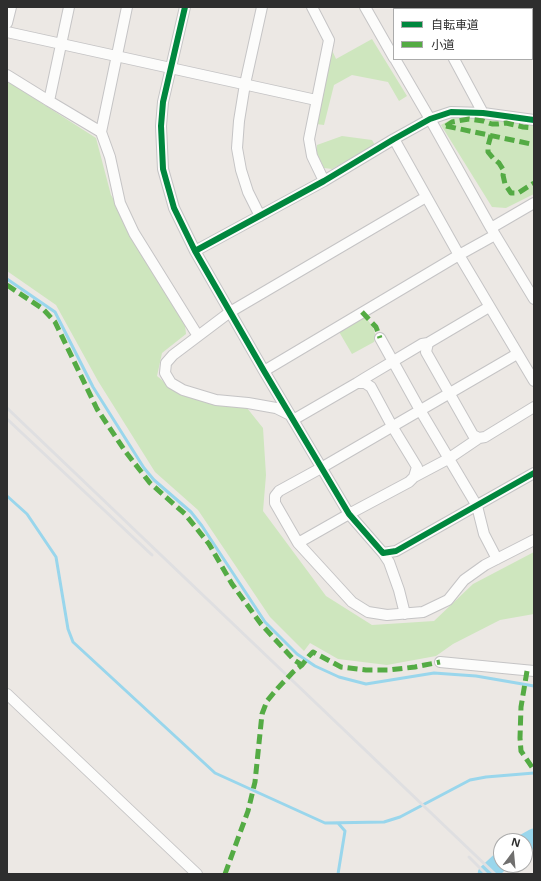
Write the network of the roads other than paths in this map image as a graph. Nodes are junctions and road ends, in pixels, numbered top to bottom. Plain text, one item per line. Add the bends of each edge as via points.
1 (11, 7) edge
2 (69, 7) edge
3 (127, 7) edge
4 (185, 7) edge
5 (262, 7) edge
6 (312, 7) edge
7 (364, 7) edge
8 (7, 23) edge
9 (7, 32) edge
10 (61, 43) junction
11 (117, 56) junction
12 (393, 56) edge
13 (395, 60) edge
14 (455, 60) edge
15 (171, 68) junction
16 (7, 75) edge
17 (246, 84) junction
18 (316, 100) junction
19 (49, 101) junction
20 (483, 113) junction
21 (430, 119) junction
22 (534, 120) edge
23 (101, 132) junction
24 (394, 139) junction
25 (324, 181) junction
26 (426, 197) junction
27 (534, 203) edge
28 (260, 216) junction
29 (493, 231) junction
30 (195, 251) junction
31 (459, 255) junction
32 (534, 299) edge
33 (489, 307) junction
34 (230, 312) junction
35 (198, 336) junction
36 (380, 338) dead end
37 (428, 343) junction
38 (517, 354) junction
39 (393, 361) junction
40 (264, 371) junction
41 (534, 381) edge
42 (357, 383) junction
43 (449, 393) junction
44 (534, 407) edge
45 (420, 410) junction
46 (291, 418) junction
47 (392, 426) junction
48 (478, 438) junction
49 (448, 459) junction
50 (321, 468) junction
51 (534, 473) edge
52 (414, 477) junction
53 (477, 506) junction
54 (348, 514) junction
55 (534, 540) edge
56 (298, 543) junction
57 (382, 553) junction
58 (497, 559) junction
59 (405, 614) junction
60 (440, 662) dead end
61 (534, 671) edge
62 (7, 694) edge
63 (197, 874) edge

1 - 8 street
2 - 10 street
3 - 11 street
4 - 15 street
5 - 17 street
6 - 18 street via 329,40
7 - 12 street
9 - 10 street
10 - 11 street
10 - 19 street
11 - 15 street
11 - 23 street
13 - 21 street
14 - 20 street
15 - 17 street
15 - 30 street via 163,102 161,126 163,169 174,208
16 - 19 street
17 - 18 street
17 - 28 street via 237,148 248,192
18 - 25 street via 309,139 312,156
19 - 23 street
20 - 21 street via 451,112
20 - 22 street
21 - 24 street
21 - 29 street
23 - 35 street via 110,157 120,203 134,233
24 - 25 street
24 - 26 street
25 - 28 street
26 - 31 street
26 - 34 street
27 - 29 street
28 - 30 street
29 - 31 street
29 - 32 street
30 - 34 street
31 - 33 street
31 - 40 street
33 - 37 street
33 - 38 street
34 - 35 street
34 - 40 street
35 - 46 street via 166,363 165,373 171,383 183,390 216,400 276,408
36 - 39 street
37 - 39 street
37 - 43 street via 426,352
38 - 41 street
38 - 43 street
39 - 42 street
39 - 45 street
40 - 46 street
42 - 46 street
42 - 47 street via 365,383 371,387
43 - 45 street
43 - 48 street via 473,435
44 - 48 street via 485,437
45 - 47 street
45 - 49 street
46 - 50 street
47 - 50 street
47 - 52 street via 417,467
48 - 49 street
49 - 52 street
49 - 53 street
50 - 54 street
50 - 56 street via 279,491 275,496 274,503
51 - 53 street
52 - 54 street
53 - 57 street via 396,551
53 - 58 street via 484,534
54 - 56 street
54 - 57 street
55 - 58 street
56 - 59 street via 352,602 368,612
57 - 59 street via 389,562
58 - 59 street via 464,580 448,600 423,612
60 - 61 street
62 - 63 street

